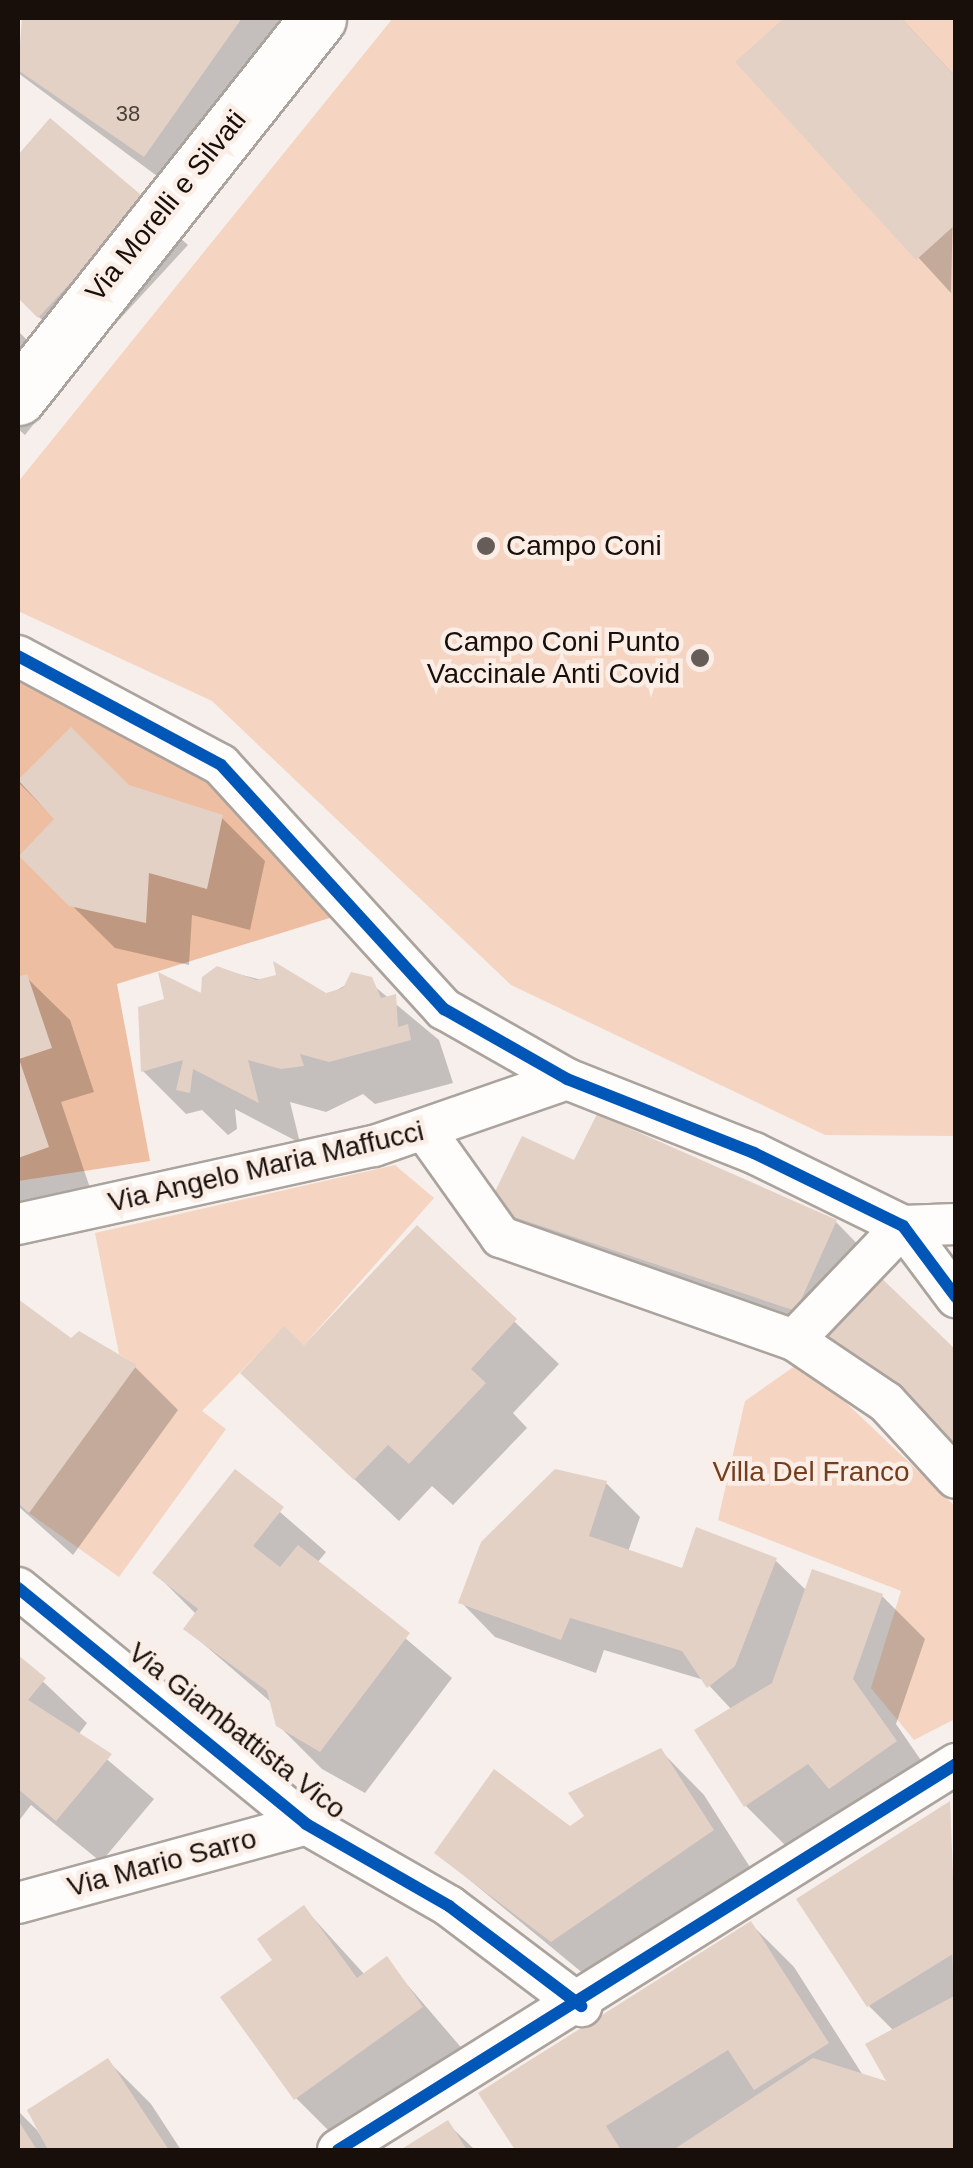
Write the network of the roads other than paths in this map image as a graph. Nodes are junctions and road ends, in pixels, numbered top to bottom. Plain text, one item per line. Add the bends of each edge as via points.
1 (318, 18) edge
2 (18, 397) edge
3 (18, 656) edge
4 (567, 1080) junction
5 (426, 1132) junction
6 (18, 1224) edge
7 (956, 1224) edge
8 (902, 1226) junction
9 (956, 1297) edge
10 (794, 1340) junction
11 (956, 1478) edge
12 (18, 1588) edge
13 (956, 1764) edge
14 (306, 1824) junction
15 (18, 1903) edge
16 (582, 2006) junction
17 (338, 2150) edge

1 - 2 main road, Via Morelli e Silvati
3 - 4 street via 221,765 444,1009
4 - 5 street, Via Angelo Maria Maffucci
4 - 8 street via 754,1153
5 - 6 street, Via Angelo Maria Maffucci
5 - 10 street via 501,1236
7 - 8 street
8 - 9 street
8 - 10 street
10 - 11 street via 886,1402
12 - 14 street, Via Giambattista Vico
13 - 16 street
14 - 15 street, Via Mario Sarro
14 - 16 street, Via Giambattista Vico via 449,1906
16 - 17 street

